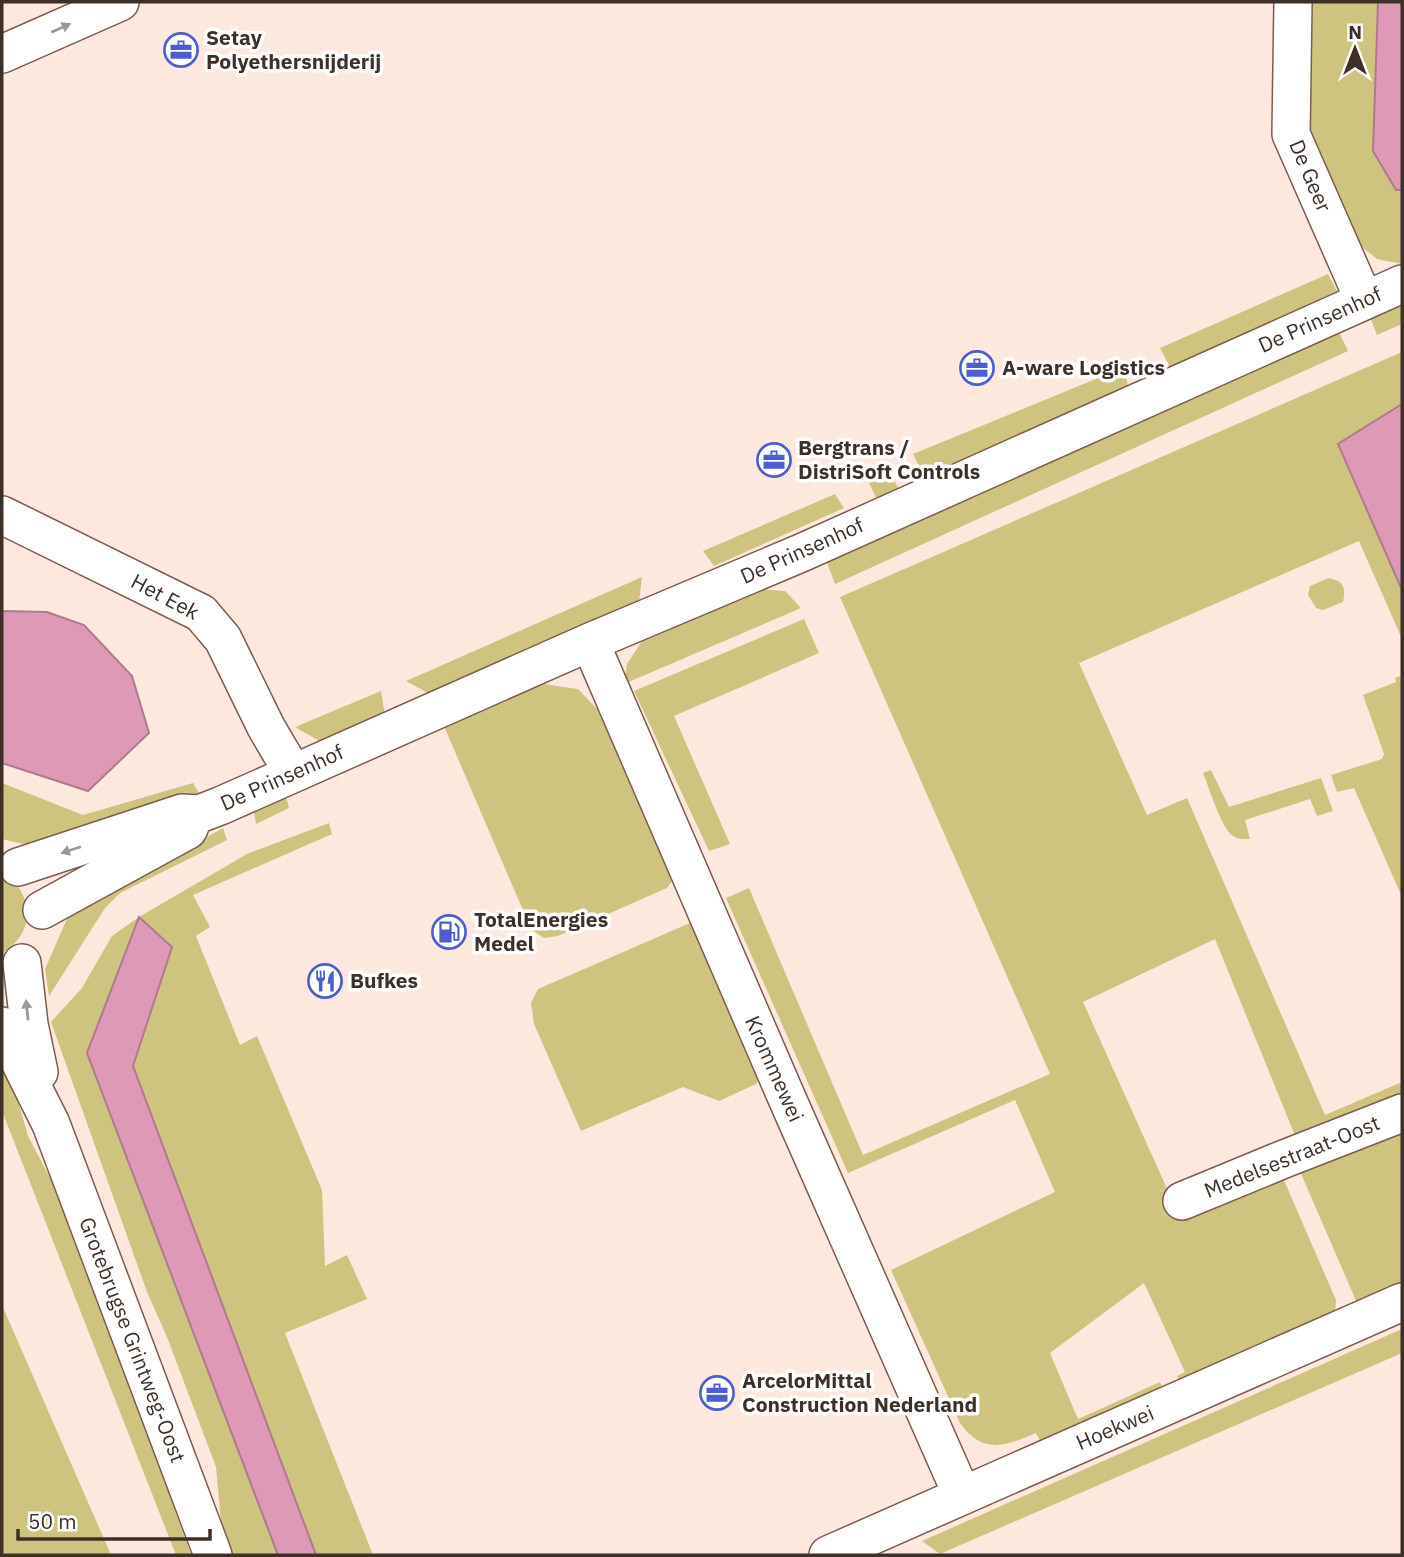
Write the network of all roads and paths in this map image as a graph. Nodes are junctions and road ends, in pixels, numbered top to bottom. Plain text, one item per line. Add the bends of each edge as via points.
1 (120, 2) edge
2 (1293, 2) edge
3 (2, 54) edge
4 (1402, 284) edge
5 (1364, 300) junction
6 (2, 515) edge
7 (590, 642) junction
8 (293, 773) junction
9 (199, 814) junction
10 (10, 862) edge
11 (42, 910) junction
12 (12, 969) edge
13 (2, 1026) edge
14 (1402, 1113) edge
15 (51, 1125) junction
16 (1182, 1201) dead end
17 (1402, 1301) edge
18 (962, 1494) junction
19 (214, 1555) edge
20 (828, 1555) edge

3 -> 1 street
2 - 5 street, De Geer via 1291,134
4 - 5 street, De Prinsenhof
5 - 7 street, De Prinsenhof via 802,553
6 - 8 street, Het Eek via 201,613 223,639
7 - 8 street, De Prinsenhof
7 - 18 street, Krommewei
8 - 9 street, De Prinsenhof
9 -> 10 street, De Prinsenhof via 182,813
9 - 11 street, De Prinsenhof via 188,830
10 - 11 street via 30,879
11 - 12 street via 34,948
15 -> 12 street, Grotebrugse Grintweg-Oost
13 - 15 street, Grotebrugse Grintweg-Oost
14 - 16 street, Medelsestraat-Oost
15 - 19 street, Grotebrugse Grintweg-Oost
17 - 18 street, Hoekwei
18 - 20 street, Hoekwei

